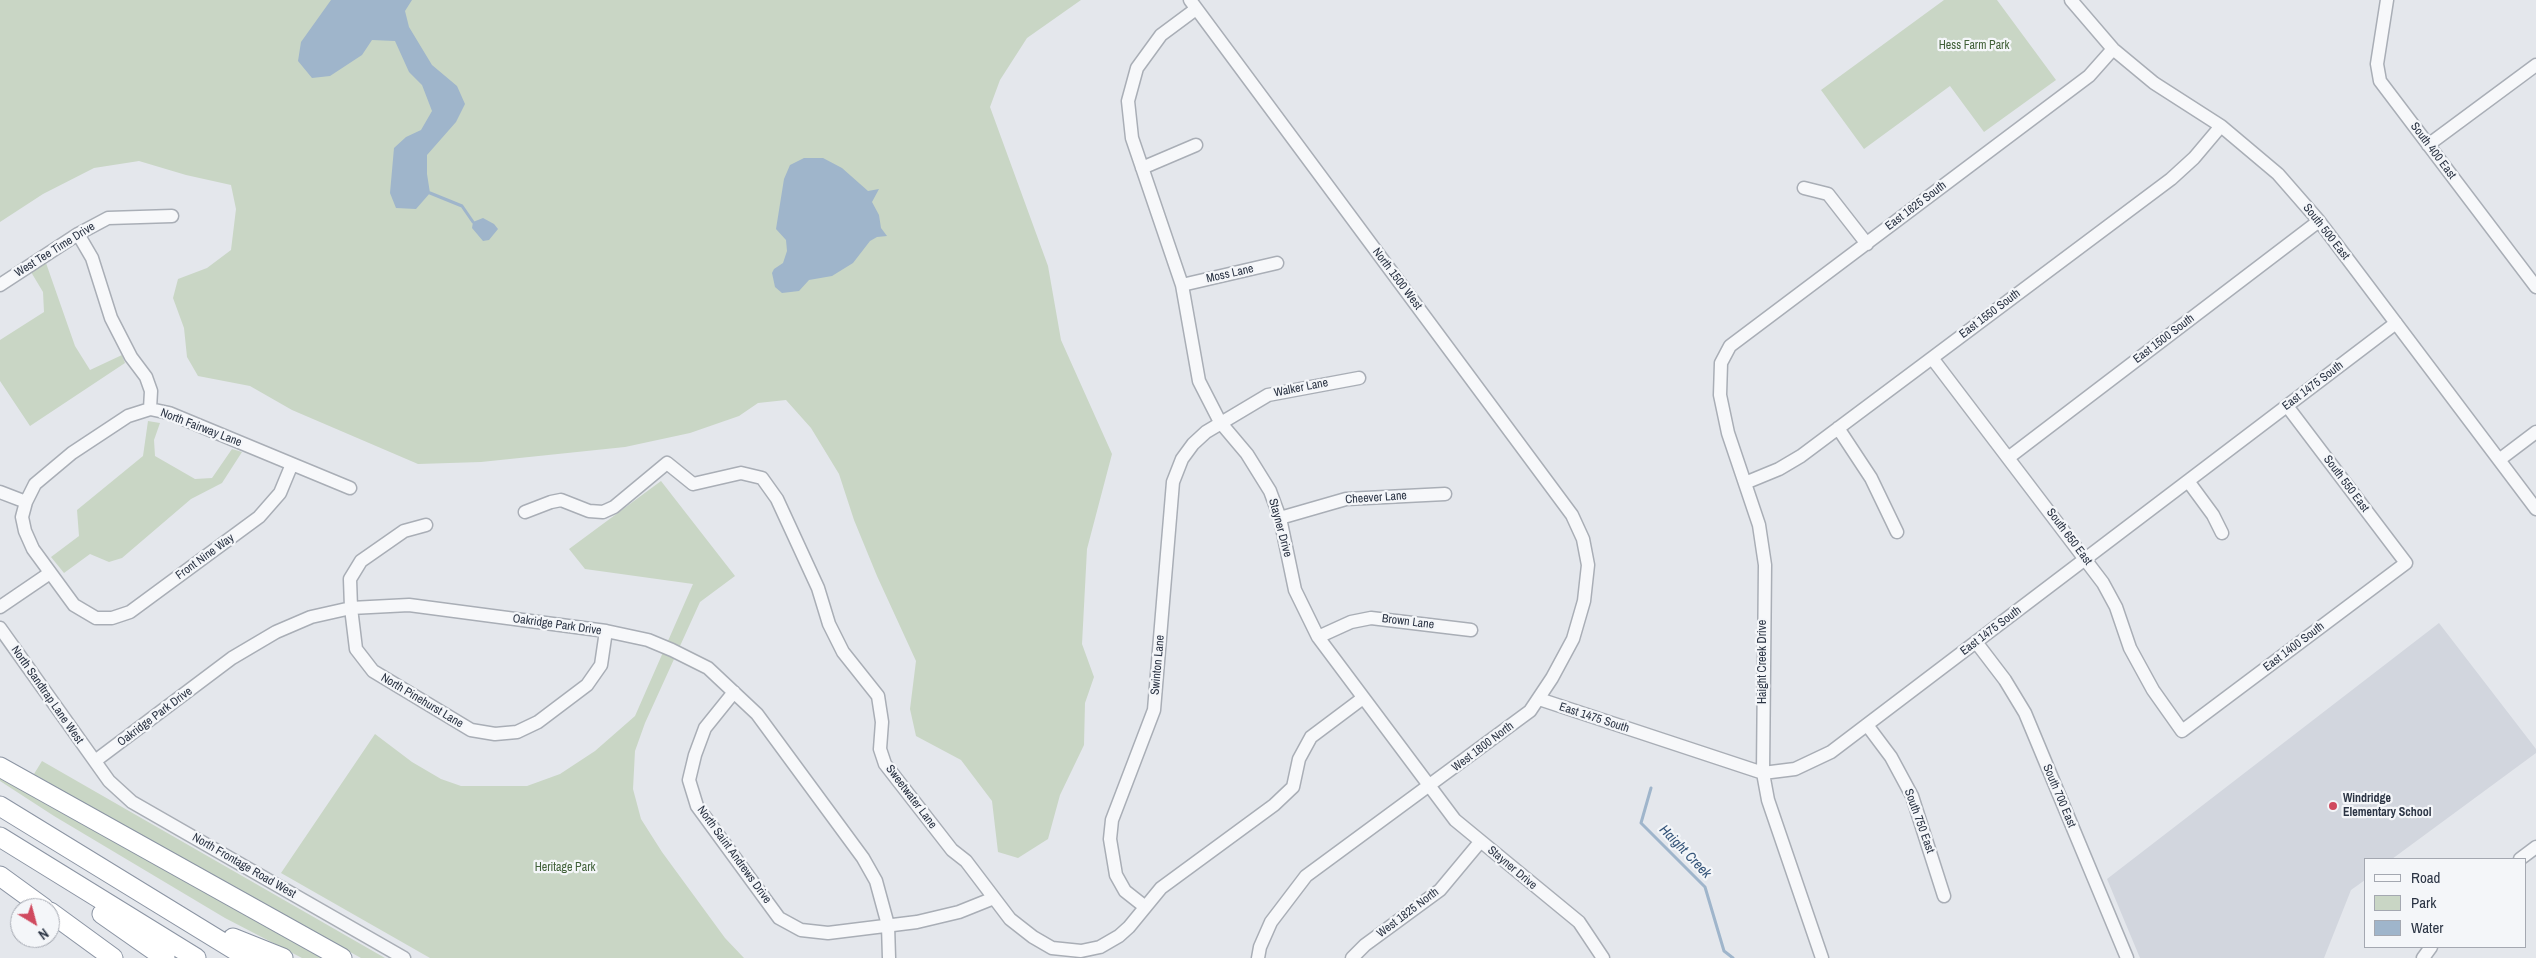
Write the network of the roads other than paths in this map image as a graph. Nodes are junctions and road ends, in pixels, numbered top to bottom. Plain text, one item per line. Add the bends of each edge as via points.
1 (2071, 0) edge
2 (2387, 0) edge
3 (1193, 4) edge
4 (2113, 49) junction
5 (2535, 68) edge
6 (2221, 126) junction
7 (1196, 145) dead end
8 (2428, 145) junction
9 (1142, 168) junction
10 (1804, 188) dead end
11 (172, 216) dead end
12 (2319, 221) junction
13 (78, 234) junction
14 (1866, 244) junction
15 (1277, 263) dead end
16 (0, 285) edge
17 (1182, 285) junction
18 (2536, 287) edge
19 (2396, 323) junction
20 (1932, 358) junction
21 (1721, 363) joint
22 (1359, 378) dead end
23 (2287, 406) junction
24 (150, 409) junction
25 (1220, 422) junction
26 (1838, 428) junction
27 (2536, 432) edge
28 (2008, 458) junction
29 (2499, 460) junction
30 (292, 464) junction
31 (2188, 481) junction
32 (1745, 483) junction
33 (350, 488) dead end
34 (0, 492) edge
35 (1445, 494) dead end
36 (26, 502) junction
37 (2536, 509) edge
38 (525, 512) dead end
39 (1280, 518) junction
40 (426, 525) dead end
41 (1897, 532) dead end
42 (2222, 533) dead end
43 (2086, 559) junction
44 (2406, 563) joint
45 (1588, 565) joint
46 (50, 573) junction
47 (0, 607) edge
48 (351, 608) junction
49 (0, 628) edge
50 (1471, 630) dead end
51 (606, 631) junction
52 (1318, 637) junction
53 (1976, 642) junction
54 (734, 692) junction
55 (1363, 698) junction
56 (1539, 699) junction
57 (1867, 725) junction
58 (2182, 730) joint
59 (95, 761) junction
60 (0, 767) edge
61 (1763, 773) junction
62 (1431, 786) junction
63 (0, 806) edge
64 (0, 837) edge
65 (1480, 842) junction
66 (2536, 847) edge
67 (2521, 858) edge
68 (40, 862) junction
69 (0, 876) edge
70 (1944, 896) dead end
71 (30, 898) edge
72 (994, 898) junction
73 (1144, 906) junction
74 (184, 918) junction
75 (60, 919) edge
76 (888, 925) junction
77 (1599, 956) edge
78 (113, 958) edge
79 (165, 958) edge
80 (196, 958) edge
81 (248, 958) edge
82 (283, 958) edge
83 (342, 958) edge
84 (404, 958) edge
85 (889, 958) edge
86 (1258, 958) edge
87 (1352, 958) edge
88 (1822, 958) edge
89 (2127, 958) edge

1 - 4 street, South 500 East
2 - 8 street, South 400 East via 2377,64 2380,81
3 - 9 street, Stayner Drive via 1161,36 1137,68 1128,101 1132,138
3 - 45 street, North 1500 West via 1572,515 1583,539
4 - 6 street, South 500 East via 2154,83
4 - 14 street, East 1625 South via 2089,76
5 - 8 street
6 - 12 street, South 500 East via 2278,174
6 - 20 street, East 1550 South via 2194,158 2171,178
7 - 9 street
8 - 18 street, South 400 East
9 - 17 street, Stayner Drive
10 - 14 street via 1828,194
11 - 13 street, West Tee Time Drive via 108,218
12 - 19 street, South 500 East
12 - 28 street, East 1500 South
13 - 16 street, West Tee Time Drive
13 - 24 street, North Fairway Lane via 92,258 111,318 131,357 146,377 151,391
14 - 21 street, East 1625 South via 1730,346
15 - 17 street, Moss Lane
17 - 25 street, Stayner Drive via 1199,381
19 - 23 street, East 1475 South
19 - 29 street, South 500 East
20 - 26 street, East 1550 South
20 - 28 street, South 650 East
21 - 32 street, Haight Creek Drive via 1720,395 1728,433
22 - 25 street, Walker Lane via 1268,395
23 - 31 street, East 1475 South
23 - 44 street, South 550 East
24 - 30 street, North Fairway Lane via 169,413
24 - 36 street via 128,416 72,454 35,484
25 - 39 street, Stayner Drive via 1258,470
25 - 73 street, Swinton Lane via 1193,444 1182,459 1173,482 1154,710 1112,820 1110,839 1116,875 1124,891
26 - 32 street, East 1550 South via 1779,469
26 - 41 street via 1871,478
27 - 29 street
28 - 43 street, South 650 East
29 - 37 street, South 500 East
30 - 33 street
30 - 46 street, Front Nine Way via 280,493 259,517 130,612 112,618 96,618 74,605
31 - 42 street
31 - 43 street, East 1475 South
32 - 61 street, Haight Creek Drive via 1759,525 1765,565
34 - 36 street
35 - 39 street, Cheever Lane via 1346,499
36 - 46 street, Front Nine Way via 22,517 25,531
38 - 72 street, Sweetwater Lane via 561,500 589,511 603,512 614,507 667,463 693,484 741,473 762,478 777,499 843,652 878,696 882,722 880,749 885,764
39 - 52 street, Stayner Drive via 1295,590
40 - 48 street, North Pinehurst Lane via 404,531 360,561 350,579
43 - 53 street, East 1475 South
43 - 58 street, South 650 East via 2116,607 2130,648 2149,682
44 - 58 street, East 1400 South
45 - 56 street, West 1800 North via 1584,601 1573,639
46 - 47 street
48 - 51 street, Oakridge Park Drive via 409,605
48 - 51 street, North Pinehurst Lane via 356,649 373,671 471,730 495,734 517,732 538,722 587,685 601,665
48 - 59 street, Oakridge Park Drive via 302,621 232,658
49 - 59 street, North Sandtrap Lane West
50 - 52 street, Brown Lane via 1371,618 1343,625
51 - 54 street, Oakridge Park Drive via 648,640 672,650 708,668
52 - 55 street, Stayner Drive
53 - 57 street, East 1475 South
53 - 89 street, South 700 East via 2025,713
54 - 76 street, Oakridge Park Drive via 757,714 863,858 876,881
54 - 76 street, North Saint Andrews Drive via 705,728 695,756 689,780 698,806 779,918 801,930 828,933
55 - 62 street, Stayner Drive
55 - 73 street, Sweetwater Lane via 1311,737 1299,759 1293,787 1274,806 1161,888
56 - 61 street, East 1475 South
56 - 62 street, West 1800 North via 1530,711
57 - 61 street, East 1475 South via 1817,759 1795,769
57 - 70 street, South 750 East via 1891,757 1912,796
59 - 84 street, North Frontage Road West via 108,781 132,802
60 - 83 highway
61 - 88 street, Haight Creek Drive via 1768,800
62 - 65 street, Stayner Drive via 1455,820
62 - 86 street, West 1800 North via 1306,876 1270,922
63 - 74 highway
64 - 68 highway
65 - 77 street, Stayner Drive via 1579,922
65 - 87 street, West 1825 North via 1440,890
66 - 67 street
68 - 79 highway via 96,910
68 - 80 highway
69 - 71 highway
72 - 73 street, Sweetwater Lane via 1010,919 1033,937 1052,948 1081,951 1100,947 1129,927
72 - 76 street, North Saint Andrews Drive via 944,916
74 - 81 highway
74 - 82 highway
75 - 78 highway
76 - 85 street, Oakridge Park Drive

